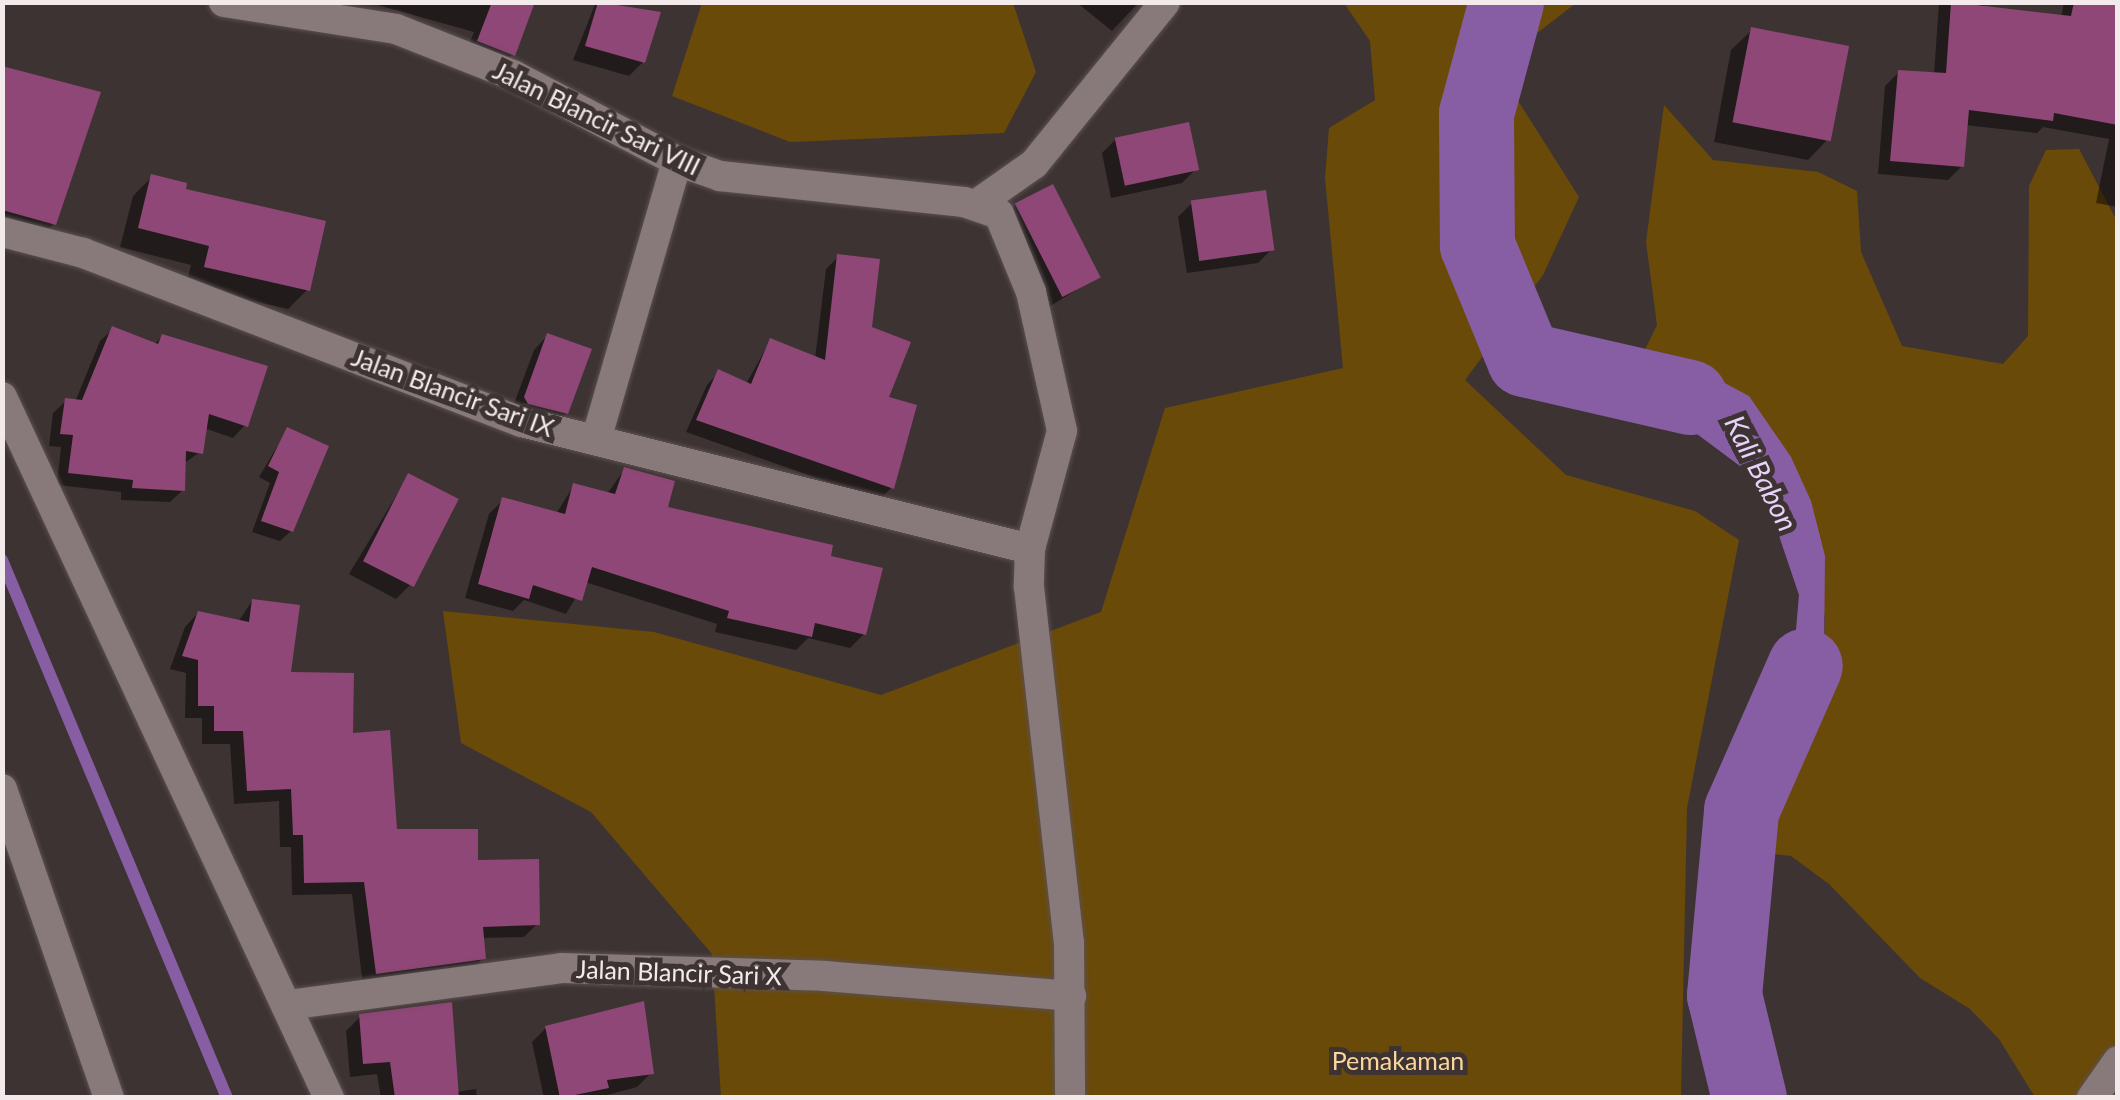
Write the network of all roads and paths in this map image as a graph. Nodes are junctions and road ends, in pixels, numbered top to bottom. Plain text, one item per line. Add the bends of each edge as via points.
1 (224, 2) edge
2 (1165, 2) edge
3 (677, 161) junction
4 (977, 204) junction
5 (2, 232) edge
6 (2, 397) edge
7 (596, 440) junction
8 (1030, 550) junction
9 (2, 789) edge
10 (1071, 996) junction
11 (288, 1006) junction
12 (2118, 1061) edge
13 (108, 1098) edge
14 (329, 1098) edge
15 (1070, 1098) edge
16 (2092, 1098) edge

1 - 3 street, Jalan Blancir Sari VIII via 396,29 513,76
2 - 4 street via 1034,164
3 - 4 street, Jalan Blancir Sari VIII via 785,186
3 - 7 street
4 - 8 street via 1000,214 1014,240 1062,431
5 - 7 street, Jalan Blancir Sari IX via 84,253 522,422
6 - 11 street via 196,824
7 - 8 street, Jalan Blancir Sari IX
8 - 10 street via 1034,671
9 - 13 street
10 - 11 street, Jalan Blancir Sari X via 824,976 562,968
10 - 15 street
11 - 14 street
12 - 16 street

